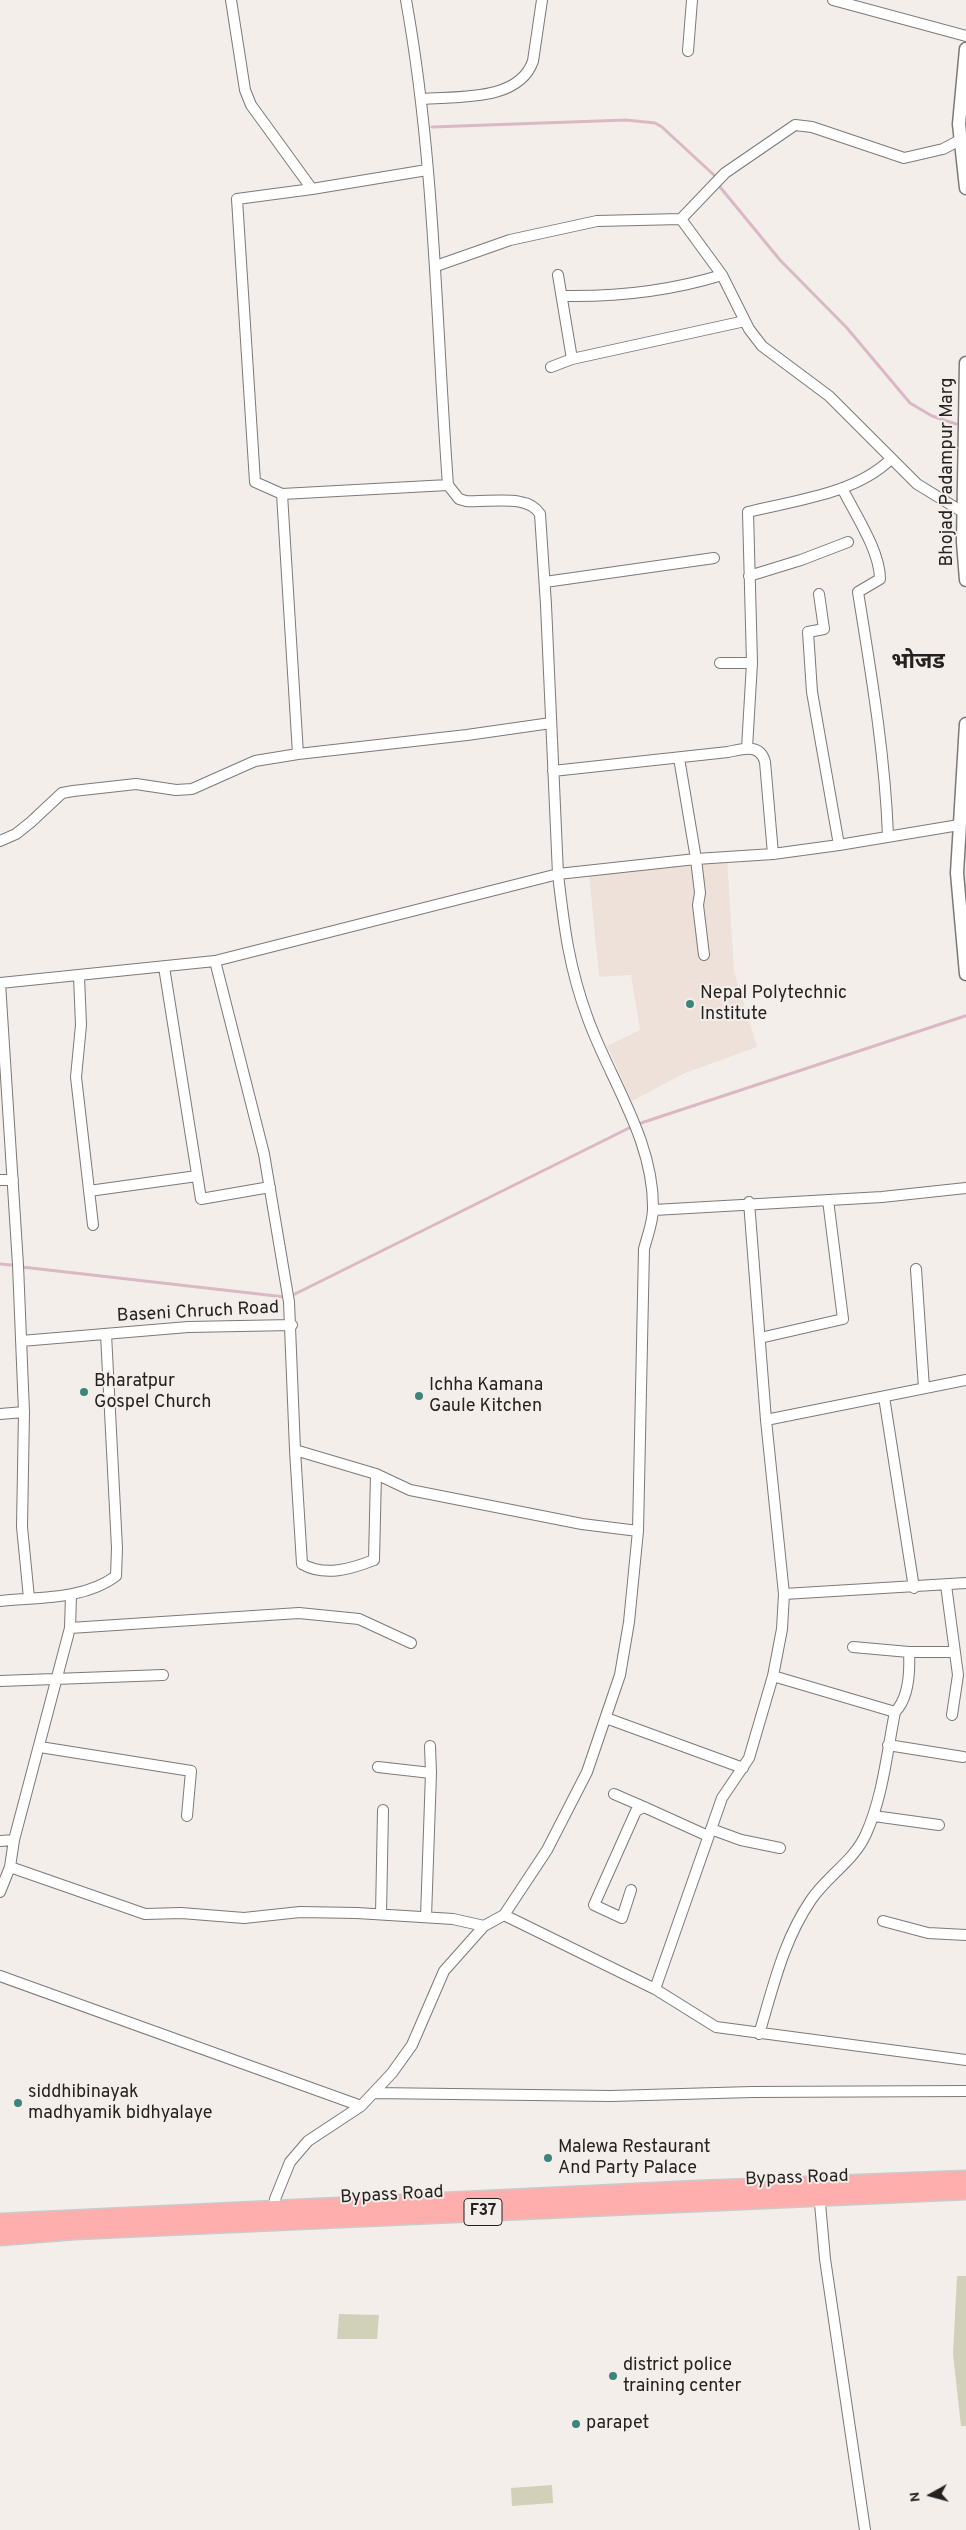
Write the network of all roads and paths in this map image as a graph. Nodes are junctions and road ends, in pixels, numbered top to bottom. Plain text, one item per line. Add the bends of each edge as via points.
1 (231, 0) edge
2 (406, 0) edge
3 (542, 0) edge
4 (692, 0) edge
5 (833, 0) edge
6 (966, 36) edge
7 (966, 49) edge
8 (688, 52) dead end
9 (422, 99) junction
10 (963, 125) edge
11 (960, 140) junction
12 (427, 170) junction
13 (966, 188) edge
14 (312, 189) junction
15 (681, 219) junction
16 (436, 266) junction
17 (722, 275) junction
18 (558, 276) dead end
19 (563, 296) junction
20 (745, 321) junction
21 (572, 359) junction
22 (966, 364) edge
23 (551, 367) dead end
24 (891, 459) junction
25 (448, 485) junction
26 (842, 488) junction
27 (282, 494) junction
28 (965, 514) edge
29 (848, 542) dead end
30 (714, 558) dead end
31 (749, 576) junction
32 (966, 580) edge
33 (545, 582) junction
34 (819, 594) dead end
35 (752, 663) junction
36 (720, 664) dead end
37 (551, 723) junction
38 (966, 724) edge
39 (747, 748) junction
40 (298, 754) junction
41 (679, 758) junction
42 (554, 771) junction
43 (959, 825) junction
44 (888, 836) junction
45 (0, 841) edge
46 (839, 846) junction
47 (773, 854) junction
48 (696, 859) junction
49 (558, 874) junction
50 (704, 955) dead end
51 (216, 961) junction
52 (164, 967) junction
53 (966, 974) edge
54 (79, 976) junction
55 (0, 982) edge
56 (197, 1176) junction
57 (0, 1180) edge
58 (13, 1180) junction
59 (270, 1187) junction
60 (966, 1188) edge
61 (89, 1191) junction
62 (828, 1200) junction
63 (749, 1202) junction
64 (654, 1210) junction
65 (93, 1225) dead end
66 (916, 1269) dead end
67 (292, 1325) junction
68 (106, 1334) junction
69 (760, 1338) junction
70 (21, 1341) junction
71 (966, 1380) edge
72 (924, 1388) junction
73 (884, 1397) junction
74 (24, 1412) junction
75 (0, 1414) edge
76 (766, 1420) junction
77 (294, 1450) junction
78 (376, 1474) junction
79 (638, 1531) junction
80 (966, 1583) edge
81 (946, 1585) junction
82 (914, 1588) junction
83 (784, 1594) junction
84 (71, 1595) junction
85 (29, 1598) junction
86 (0, 1601) edge
87 (70, 1628) junction
88 (412, 1643) dead end
89 (853, 1647) dead end
90 (909, 1652) junction
91 (955, 1652) junction
92 (163, 1674) dead end
93 (773, 1676) junction
94 (58, 1677) junction
95 (0, 1681) edge
96 (895, 1712) junction
97 (952, 1715) dead end
98 (606, 1718) junction
99 (888, 1745) junction
100 (430, 1746) dead end
101 (40, 1747) junction
102 (963, 1757) dead end
103 (378, 1767) dead end
104 (743, 1768) junction
105 (431, 1773) junction
106 (614, 1794) dead end
107 (644, 1807) junction
108 (383, 1810) dead end
109 (187, 1816) dead end
110 (874, 1816) junction
111 (939, 1825) dead end
112 (710, 1833) junction
113 (14, 1840) junction
114 (0, 1841) edge
115 (780, 1848) dead end
116 (10, 1867) junction
117 (631, 1890) dead end
118 (0, 1892) edge
119 (382, 1914) junction
120 (504, 1916) junction
121 (426, 1917) junction
122 (883, 1921) dead end
123 (484, 1926) junction
124 (966, 1935) edge
125 (0, 1976) edge
126 (655, 1989) junction
127 (759, 2034) junction
128 (966, 2060) edge
129 (966, 2091) edge
130 (373, 2093) junction
131 (361, 2106) junction
132 (966, 2179) edge
133 (819, 2191) junction
134 (966, 2191) edge
135 (274, 2216) junction
136 (0, 2222) edge
137 (0, 2238) edge
138 (865, 2530) edge

1 - 14 street via 248,98
2 - 9 street
3 - 9 street via 533,61 520,82 486,94
4 - 8 street
5 - 6 street
7 - 10 street
9 - 12 street
10 - 11 street
11 - 13 street
11 - 15 street via 943,149 904,158 812,127 796,126 726,173
12 - 14 street
12 - 16 street
14 - 27 street via 237,199 255,482
15 - 16 street via 597,221 510,240
15 - 17 street
16 - 25 street
17 - 19 street via 669,289
17 - 20 street
18 - 19 street
19 - 21 street
20 - 21 street
20 - 24 street via 762,346 829,396
21 - 23 street
22 - 28 street, Bhojad Padampur Marg
24 - 26 street via 878,472
24 - 28 street via 917,484
25 - 27 street
25 - 33 street via 459,499 466,501 523,502 535,507 540,514
26 - 31 street via 748,512
26 - 44 street via 880,573 880,579 858,592 879,728
27 - 40 street
28 - 32 street, Bhojad Padampur Marg
29 - 31 street
30 - 33 street
31 - 35 street
33 - 37 street
34 - 46 street via 824,629 808,632 812,692
35 - 36 street
35 - 39 street
37 - 40 street
37 - 42 street
38 - 43 street
39 - 41 street
39 - 47 street via 759,751 766,762
40 - 45 street via 255,761 192,789 136,784 62,793 16,834
41 - 42 street
41 - 48 street
42 - 49 street
43 - 44 street
43 - 53 street via 958,893
44 - 46 street
46 - 47 street
47 - 48 street
48 - 49 street
48 - 50 street
49 - 51 street
49 - 64 street via 571,966 588,1020 643,1148
51 - 52 street
51 - 59 street
52 - 54 street
52 - 56 street
54 - 55 street
54 - 61 street via 81,1025 76,1077
55 - 58 street
56 - 59 street via 201,1199
56 - 61 street
57 - 58 street
58 - 70 street
59 - 67 street
60 - 62 street
61 - 65 street
62 - 63 street
62 - 69 street via 843,1319
63 - 64 street
63 - 69 street
64 - 79 street via 644,1262
66 - 72 street
67 - 68 street, Baseni Chruch Road via 188,1327
67 - 77 street
68 - 70 street, Baseni Chruch Road
68 - 84 street, Baseni Chruch Road via 116,1576
69 - 76 street
70 - 74 street
71 - 72 street
72 - 73 street
73 - 76 street
73 - 82 street
74 - 75 street
74 - 85 street via 22,1528
76 - 83 street
77 - 78 street
77 - 78 street via 302,1564 311,1569 336,1572 374,1560
78 - 79 street via 410,1490 582,1524
79 - 98 street via 626,1645
80 - 81 street
81 - 82 street
81 - 91 street
82 - 83 street
83 - 93 street via 782,1628
84 - 85 street
84 - 87 street
85 - 86 street
87 - 88 street via 299,1613 359,1619
87 - 94 street
89 - 90 street
90 - 91 street
90 - 96 street via 904,1697
91 - 97 street via 958,1675
92 - 94 street
93 - 96 street
93 - 104 street via 749,1758
94 - 95 street
94 - 101 street
96 - 99 street
98 - 104 street
98 - 120 street via 587,1772 567,1812
99 - 102 street
99 - 110 street
100 - 105 street
101 - 109 street via 191,1771
101 - 113 street
103 - 105 street
104 - 112 street via 722,1798
105 - 121 street
106 - 107 street
107 - 112 street
107 - 117 street via 636,1811 594,1905 622,1918
108 - 119 street
110 - 111 street
110 - 127 street via 856,1852 819,1890 794,1928
112 - 115 street
112 - 126 street
113 - 114 street
113 - 116 street
116 - 118 street
116 - 119 street via 145,1914 244,1918 300,1912
119 - 121 street
120 - 123 street
120 - 126 street
121 - 123 street
122 - 124 street via 928,1934
123 - 130 street via 444,1971 412,2045
125 - 131 street
126 - 127 street via 716,2027
127 - 128 street
129 - 130 street via 611,2096
130 - 131 street
131 - 135 street via 308,2141 296,2155 281,2182
132 - 133 highway, Bypass Road / F37
133 - 134 highway, Bypass Road / F37
133 - 135 highway, Bypass Road / F37
133 - 138 street via 825,2260
135 - 136 highway, Bypass Road / F37
135 - 137 highway, Bypass Road / F37

